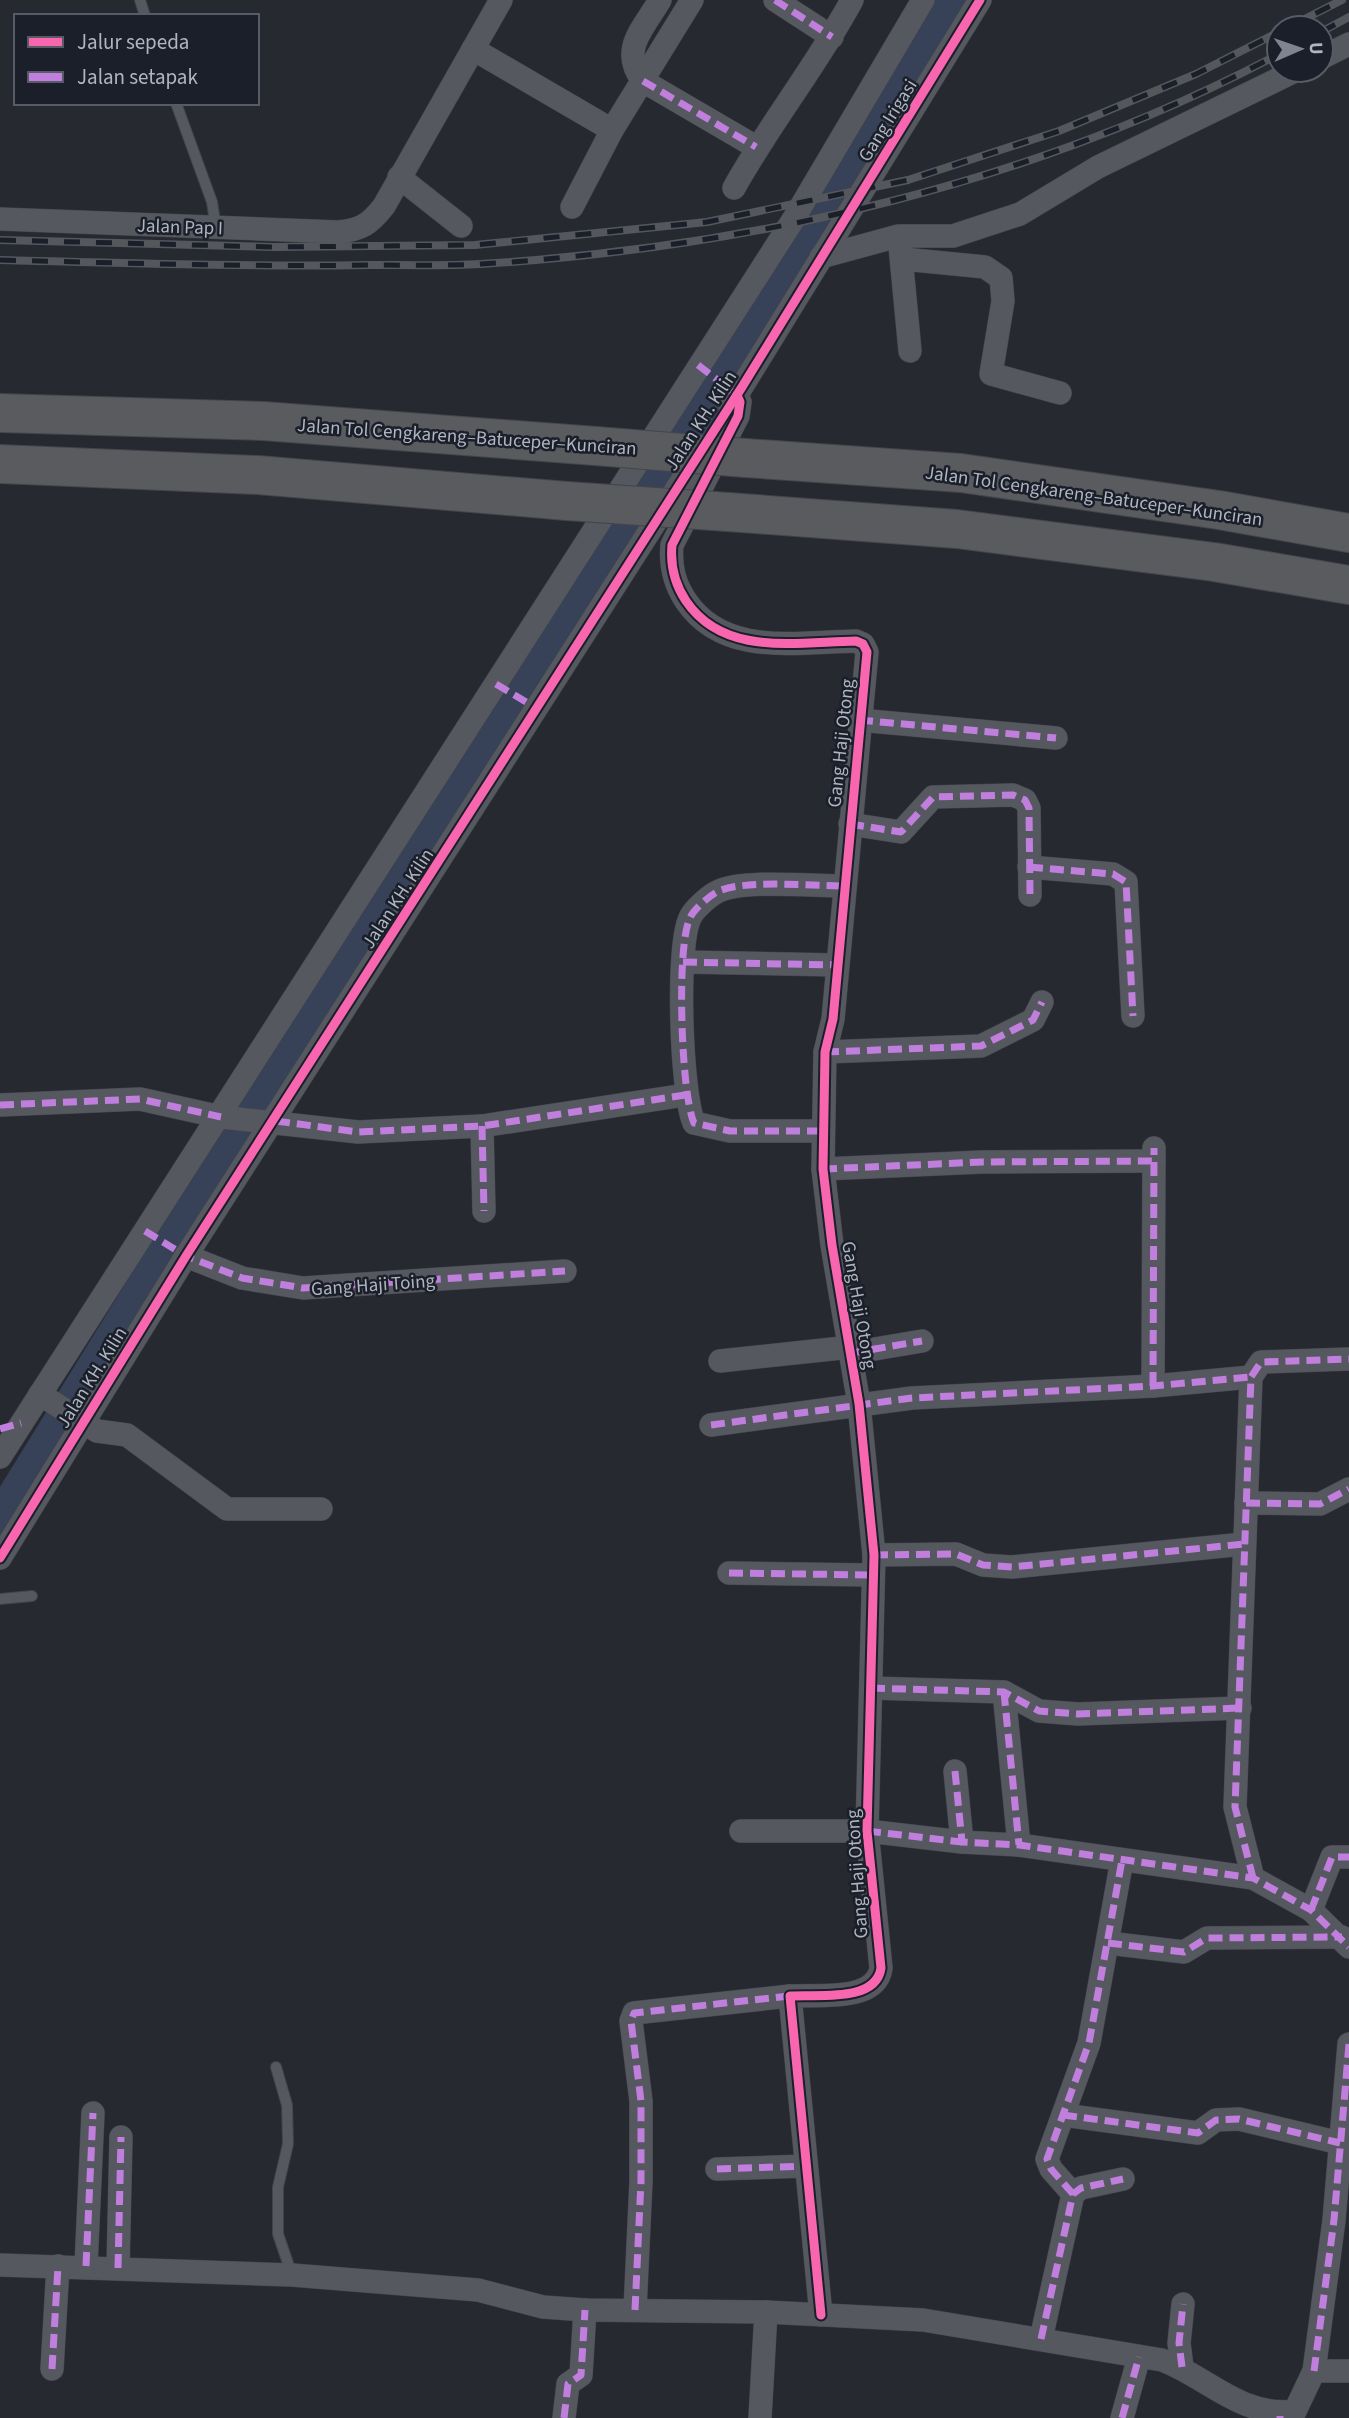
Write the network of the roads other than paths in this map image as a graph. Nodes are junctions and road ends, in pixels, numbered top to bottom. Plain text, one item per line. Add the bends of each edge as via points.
1 (501, 0) edge
2 (660, 0) edge
3 (692, 0) edge
4 (775, 0) edge
5 (852, 0) edge
6 (923, 0) edge
7 (980, 0) edge
8 (832, 37) junction
9 (473, 49) junction
10 (643, 81) junction
11 (1268, 84) edge
12 (177, 105) edge
13 (612, 130) junction
14 (756, 147) junction
15 (399, 177) junction
16 (734, 188) dead end
17 (572, 207) dead end
18 (0, 219) edge
19 (461, 226) dead end
20 (216, 228) junction
21 (898, 236) junction
22 (821, 257) junction
23 (903, 259) junction
24 (910, 351) dead end
25 (1060, 393) dead end
26 (737, 395) junction
27 (0, 413) edge
28 (0, 464) edge
29 (1349, 533) edge
30 (1349, 585) edge
31 (859, 720) junction
32 (1056, 738) dead end
33 (850, 824) junction
34 (1029, 867) junction
35 (843, 886) junction
36 (1030, 895) dead end
37 (683, 962) junction
38 (837, 965) junction
39 (1042, 1002) dead end
40 (1133, 1016) dead end
41 (825, 1052) junction
42 (685, 1095) junction
43 (0, 1105) edge
44 (228, 1118) junction
45 (270, 1120) junction
46 (482, 1126) junction
47 (821, 1131) junction
48 (823, 1169) junction
49 (484, 1211) dead end
50 (186, 1256) junction
51 (565, 1271) dead end
52 (922, 1341) dead end
53 (851, 1350) junction
54 (1349, 1359) edge
55 (720, 1361) dead end
56 (1251, 1377) junction
57 (1153, 1386) junction
58 (859, 1404) junction
59 (62, 1409) junction
60 (711, 1425) dead end
61 (11, 1426) edge
62 (0, 1457) edge
63 (1349, 1489) edge
64 (1246, 1503) junction
65 (321, 1509) dead end
66 (1244, 1544) junction
67 (0, 1559) edge
68 (873, 1565) junction
69 (729, 1573) dead end
70 (32, 1596) dead end
71 (0, 1600) edge
72 (871, 1688) junction
73 (1004, 1692) junction
74 (1240, 1708) junction
75 (955, 1771) dead end
76 (741, 1830) dead end
77 (867, 1831) junction
78 (962, 1842) junction
79 (1019, 1845) junction
80 (1349, 1857) edge
81 (1122, 1860) junction
82 (1253, 1878) junction
83 (1311, 1910) junction
84 (1346, 1942) edge
85 (1108, 1944) junction
86 (790, 1996) junction
87 (1349, 2044) edge
88 (276, 2067) dead end
89 (1347, 2082) edge
90 (93, 2113) dead end
91 (1063, 2115) junction
92 (121, 2137) dead end
93 (1340, 2143) junction
94 (806, 2166) junction
95 (717, 2169) dead end
96 (1123, 2179) dead end
97 (1073, 2194) junction
98 (0, 2265) edge
99 (58, 2266) junction
100 (86, 2266) junction
101 (118, 2268) junction
102 (292, 2275) junction
103 (1183, 2304) dead end
104 (585, 2310) junction
105 (635, 2310) junction
106 (766, 2312) junction
107 (821, 2315) junction
108 (1041, 2339) junction
109 (1139, 2357) junction
110 (1182, 2367) junction
111 (52, 2369) dead end
112 (1314, 2371) junction
113 (1349, 2371) edge
114 (1280, 2417) edge
115 (564, 2418) edge
116 (760, 2418) edge
117 (1122, 2418) edge

1 - 9 street
2 - 10 street via 631,54 634,70
3 - 10 street
4 - 8 street
5 - 8 street
6 - 44 street, Jalan KH. Kilin via 793,220
7 - 22 street, Gang Irigasi
8 - 14 street
9 - 13 street
9 - 15 street
10 - 13 street
10 - 14 street
11 - 21 street via 1098,167 1020,214 953,236
12 - 20 lane via 212,202
13 - 17 street
14 - 16 street
15 - 19 street
15 - 20 street, Jalan Pap I via 384,205 359,230
18 - 20 street, Jalan Pap I
21 - 22 street
21 - 23 street
22 - 26 street, Jalan KH. Kilin
23 - 24 street
23 - 25 street via 985,267 1002,278 1003,301 991,374
26 - 31 street, Gang Haji Otong via 738,416 672,545 677,588 696,615 720,634 748,642 863,644 867,652
26 - 45 street, Jalan KH. Kilin
27 - 29 highway, Jalan Tol Cengkareng–Batuceper–Kunciran, bridge via 263,421 961,473
28 - 30 highway, bridge via 258,475 957,529 1214,562
31 - 32 street
31 - 33 street, Gang Haji Otong
33 - 34 street via 901,832 933,797 1013,795 1025,800 1029,808
33 - 35 street, Gang Haji Otong
34 - 36 street
34 - 40 street via 1113,874 1126,882
35 - 37 street via 733,886 715,893 690,917
35 - 38 street, Gang Haji Otong
37 - 38 street
37 - 42 street
38 - 41 street, Gang Haji Otong
39 - 41 street via 1033,1020 981,1046
41 - 47 street, Gang Haji Otong
42 - 46 street
42 - 47 street via 694,1123 709,1129
43 - 44 street via 141,1099
44 - 45 street
44 - 59 street, Jalan KH. Kilin
45 - 46 street via 358,1132
45 - 50 street, Jalan KH. Kilin
46 - 49 street
47 - 48 street, Gang Haji Otong
48 - 53 street, Gang Haji Otong
48 - 57 street via 1154,1155
50 - 51 street, Gang Haji Toing via 242,1278 303,1288
50 - 59 street, Jalan KH. Kilin
52 - 53 street
53 - 55 street
53 - 58 street, Gang Haji Otong
54 - 56 street via 1261,1362
56 - 57 street
56 - 64 street
57 - 58 street
58 - 60 street
58 - 68 street, Gang Haji Otong
59 - 61 street, Jalan KH. Kilin
59 - 65 street via 97,1431 127,1435 227,1509
59 - 67 street, Jalan KH. Kilin
61 - 62 street, Jalan KH. Kilin
63 - 64 street via 1320,1504
64 - 66 street
66 - 68 street via 1012,1567 983,1565 956,1554
66 - 74 street
68 - 69 street
68 - 72 street, Gang Haji Otong
70 - 71 lane
72 - 73 street
72 - 77 street, Gang Haji Otong
73 - 74 street via 1039,1711 1078,1714
73 - 79 street
74 - 82 street via 1235,1807
75 - 78 street
76 - 77 street
77 - 78 street
77 - 86 street, Gang Haji Otong via 880,1976 864,1991
78 - 79 street
79 - 81 street
80 - 83 street via 1332,1857
81 - 82 street
81 - 85 street
82 - 83 street
83 - 84 street
84 - 85 street via 1207,1938 1184,1952
85 - 91 street via 1089,2043
86 - 94 street
86 - 105 street via 634,2013 631,2021 641,2101
87 - 89 street
88 - 102 lane via 287,2105 288,2144 278,2187 278,2234
89 - 93 street
90 - 100 street
91 - 93 street via 1198,2133 1216,2120 1239,2119
91 - 97 street via 1047,2159
92 - 101 street
93 - 112 street
94 - 95 street
94 - 107 street
96 - 97 street
97 - 108 street
98 - 99 street
99 - 100 street
99 - 111 street
100 - 101 street
101 - 102 street
102 - 104 street via 478,2290 543,2307
103 - 110 street
104 - 105 street
104 - 115 street via 581,2375 568,2384
105 - 106 street
106 - 107 street
106 - 116 street
107 - 108 street via 923,2320
108 - 109 street
109 - 110 street
109 - 117 street
110 - 114 street via 1230,2404
112 - 113 street
112 - 114 street via 1295,2411

